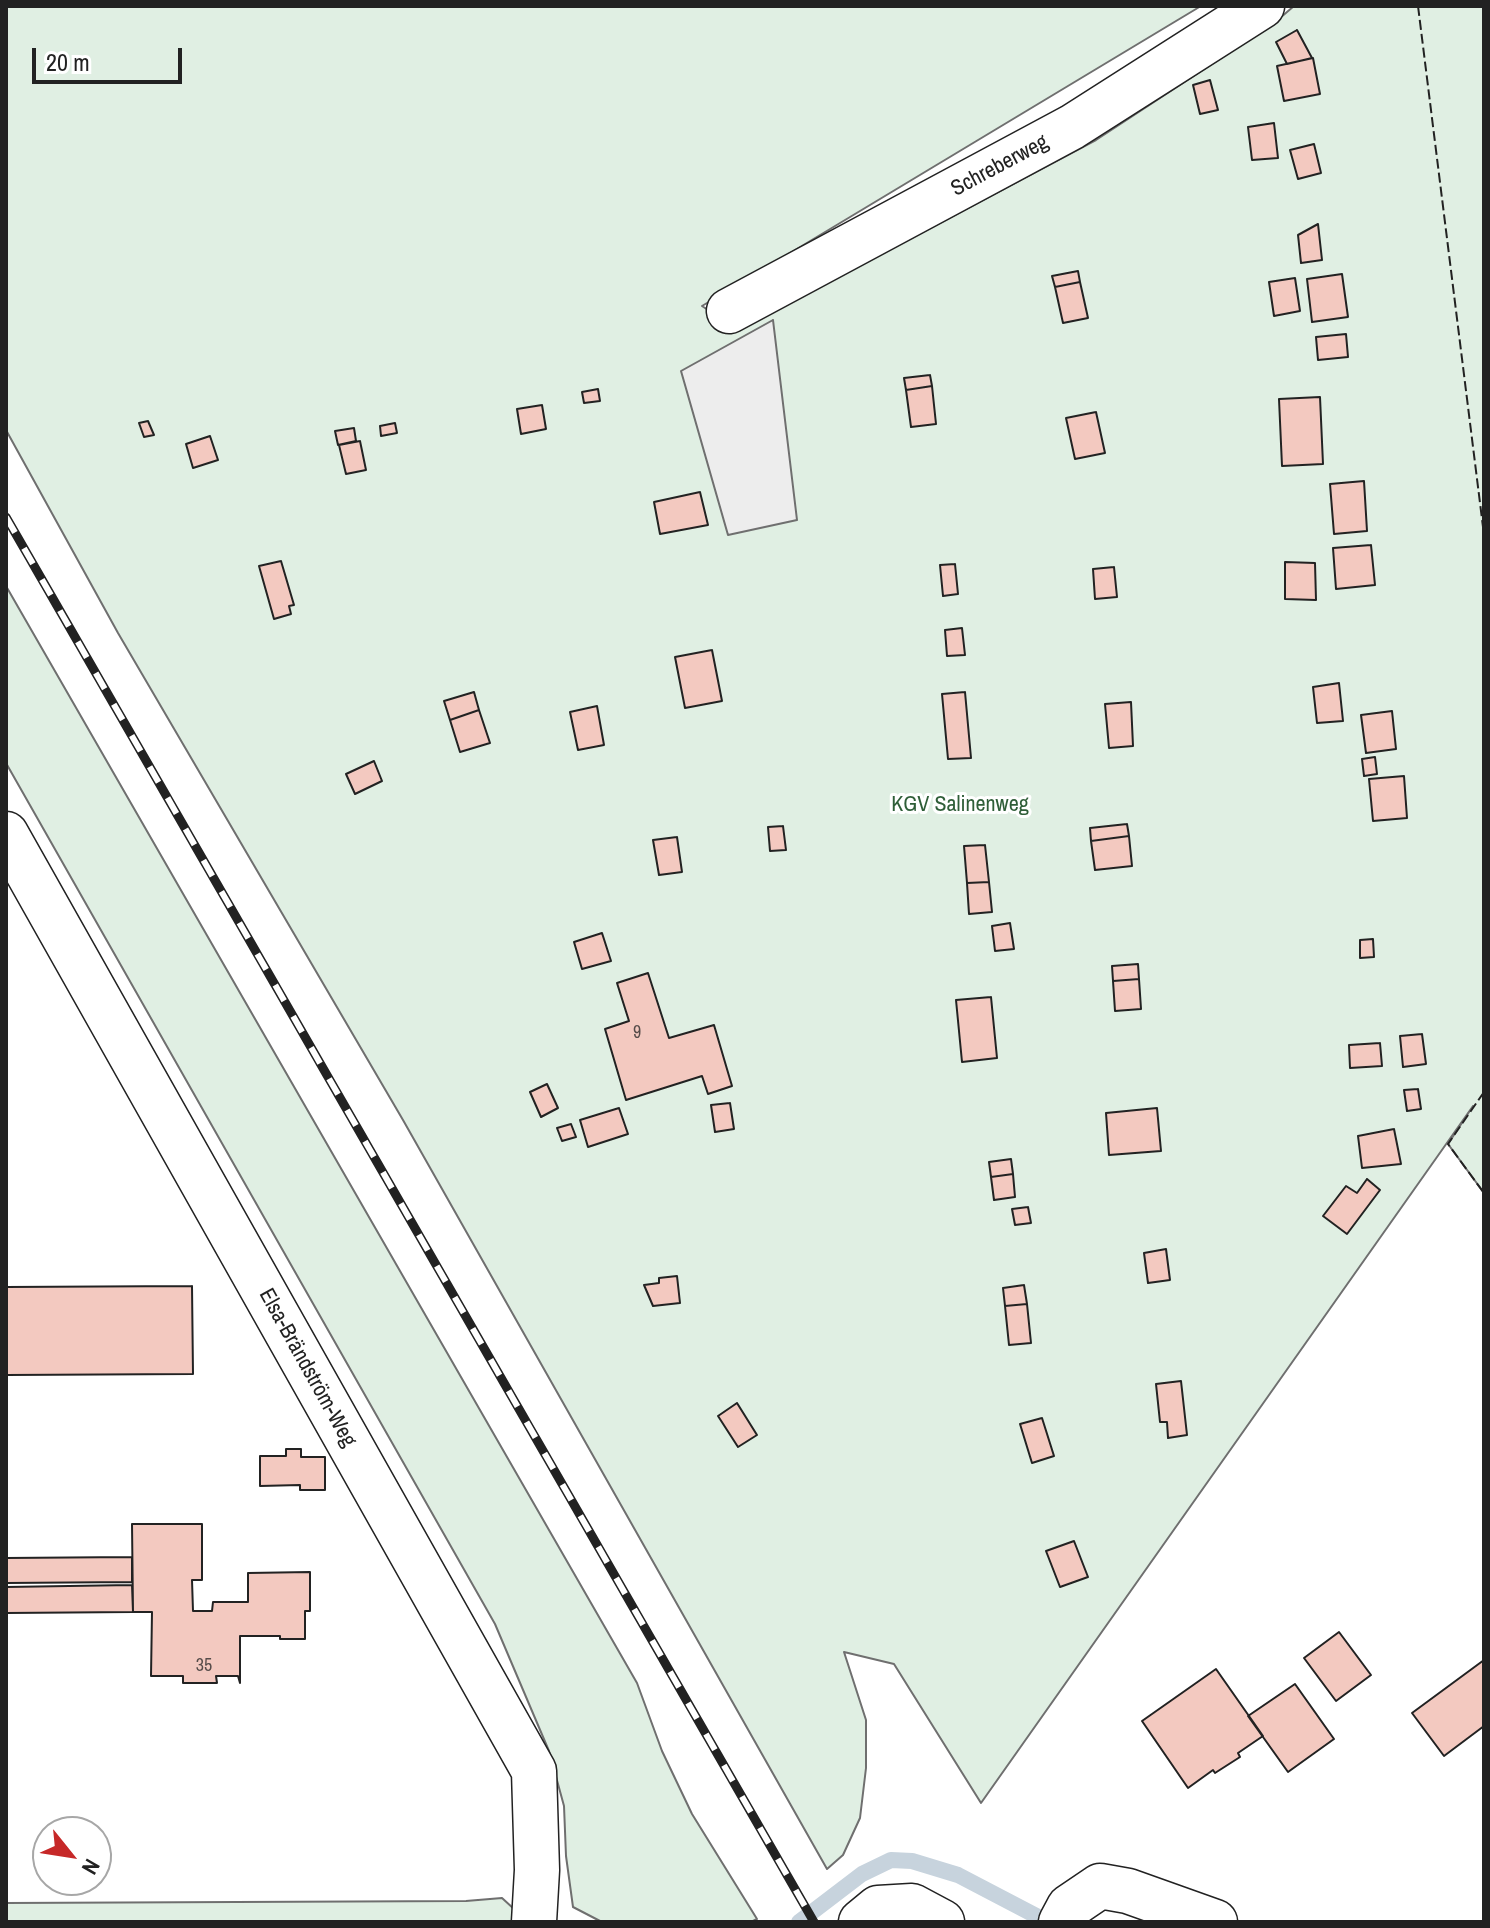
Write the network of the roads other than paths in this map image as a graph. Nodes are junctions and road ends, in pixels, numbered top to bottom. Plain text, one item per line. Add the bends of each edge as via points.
1 (1262, 6) edge
2 (729, 311) dead end
3 (6, 834) edge
4 (926, 1905) edge
5 (1065, 1915) edge
6 (534, 1922) edge
7 (861, 1922) edge
8 (1215, 1922) edge

1 - 2 street, Schreberweg via 1072,127
3 - 6 street, Elsa-Brändström-Weg via 534,1771
4 - 7 street via 878,1908
5 - 8 street via 1100,1886

